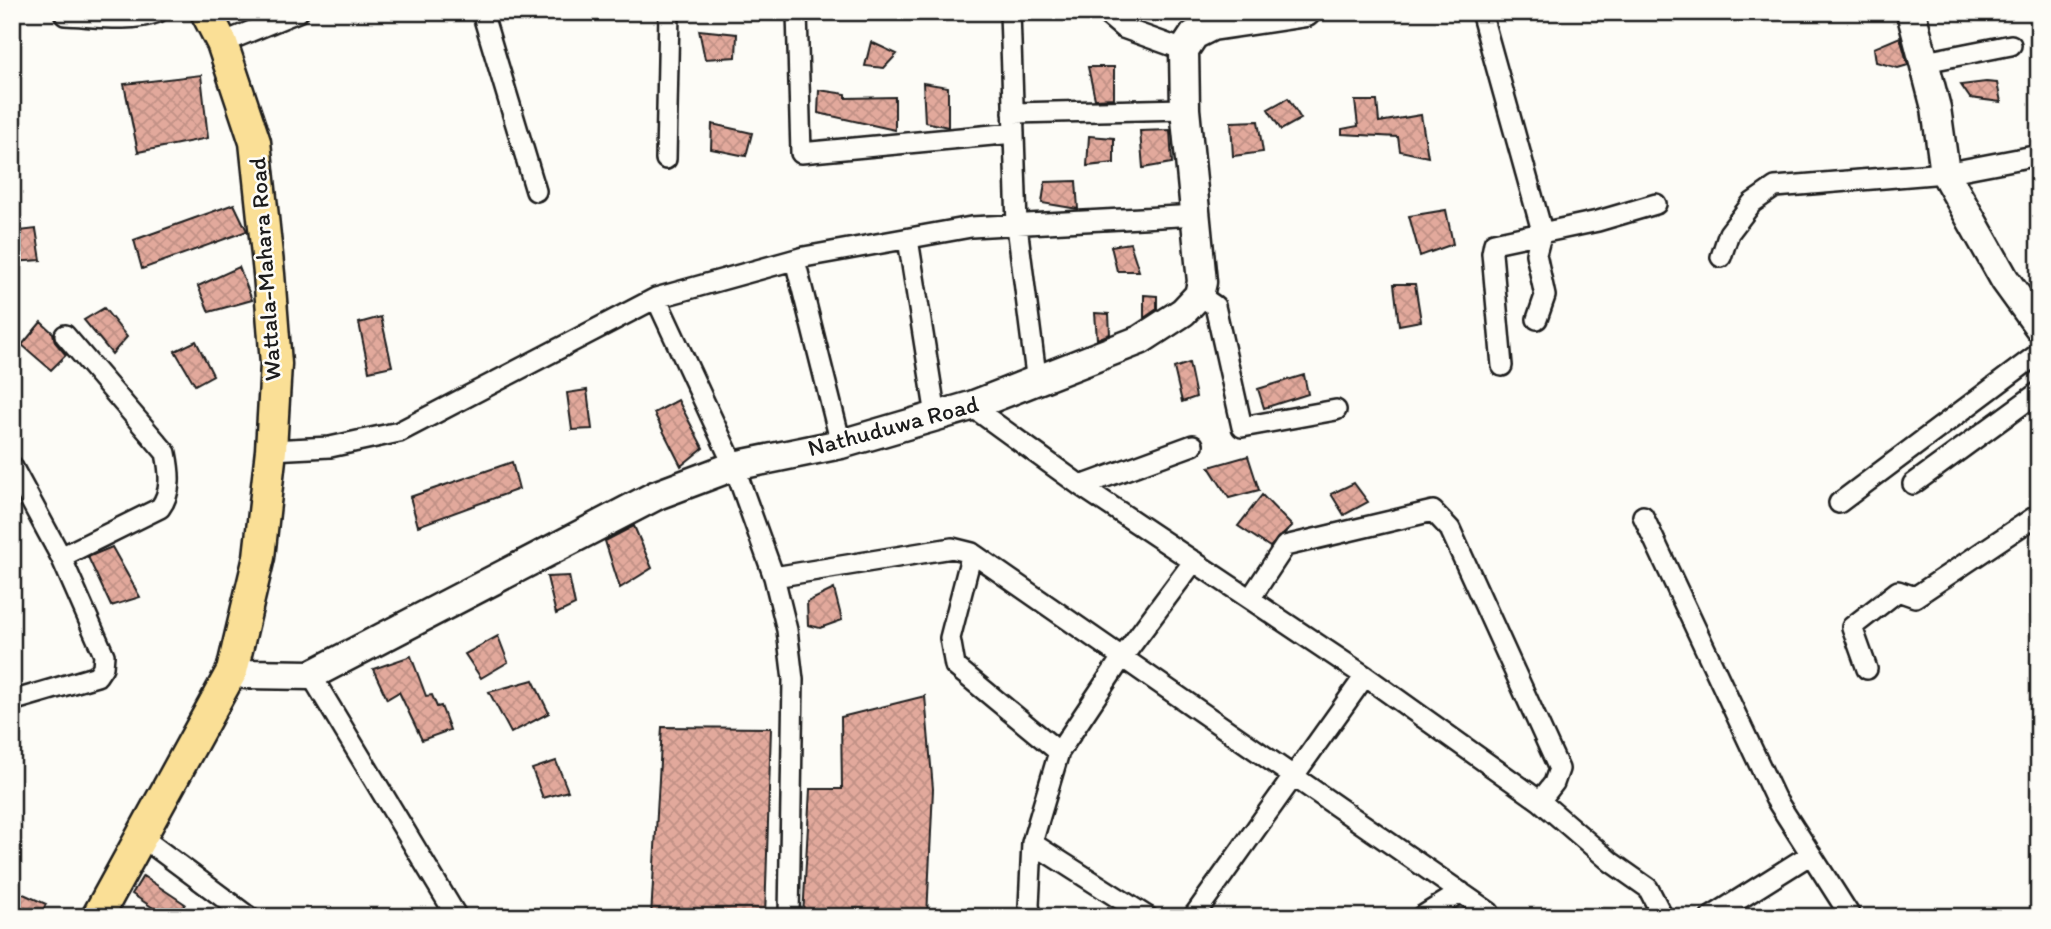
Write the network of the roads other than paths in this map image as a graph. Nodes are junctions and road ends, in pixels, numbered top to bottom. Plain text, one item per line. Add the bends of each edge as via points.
1 (158, 12) edge
2 (206, 12) edge
3 (298, 12) edge
4 (482, 12) edge
5 (668, 12) edge
6 (797, 12) edge
7 (1010, 12) edge
8 (1104, 12) edge
9 (1306, 12) edge
10 (1481, 12) edge
11 (1911, 12) edge
12 (65, 15) dead end
13 (222, 43) junction
14 (2011, 45) dead end
15 (1184, 50) junction
16 (1924, 62) junction
17 (1185, 109) junction
18 (1013, 113) junction
19 (1014, 133) junction
20 (2039, 155) edge
21 (666, 159) dead end
22 (1945, 173) junction
23 (536, 191) dead end
24 (1656, 204) dead end
25 (1198, 215) junction
26 (1017, 226) junction
27 (1542, 231) junction
28 (908, 239) junction
29 (1721, 257) dead end
30 (795, 260) junction
31 (1199, 295) junction
32 (656, 298) junction
33 (1537, 319) dead end
34 (2039, 327) edge
35 (65, 335) dead end
36 (2039, 353) edge
37 (1502, 366) dead end
38 (1037, 383) junction
39 (2039, 392) edge
40 (971, 406) junction
41 (1336, 410) dead end
42 (936, 416) junction
43 (841, 444) junction
44 (1193, 445) dead end
45 (271, 450) junction
46 (12, 466) edge
47 (734, 466) junction
48 (1913, 484) dead end
49 (1081, 486) junction
50 (1839, 503) dead end
51 (2039, 514) edge
52 (1643, 516) dead end
53 (972, 554) junction
54 (61, 557) junction
55 (1194, 561) junction
56 (774, 577) junction
57 (1250, 599) junction
58 (1121, 659) junction
59 (1867, 669) dead end
60 (232, 671) junction
61 (311, 675) junction
62 (1365, 676) junction
63 (12, 701) edge
64 (1059, 752) junction
65 (1294, 778) junction
66 (1540, 801) junction
67 (139, 835) junction
68 (1032, 843) junction
69 (1811, 853) junction
70 (1461, 892) junction
71 (1489, 912) dead end
72 (97, 917) edge
73 (249, 917) edge
74 (457, 917) edge
75 (789, 917) edge
76 (1032, 917) edge
77 (1147, 917) edge
78 (1193, 917) edge
79 (1421, 917) edge
80 (1663, 917) edge
81 (1711, 917) edge
82 (1851, 917) edge

1 - 12 street via 117,17
2 - 13 main road, Wattala-Mahara Road
3 - 13 street
4 - 23 street
5 - 21 street
6 - 19 street via 801,153
7 - 18 street
8 - 15 street via 1123,28
9 - 15 street via 1212,26 1194,34
10 - 27 street
11 - 16 street
13 - 45 main road, Wattala-Mahara Road via 255,142 276,364
14 - 16 street
15 - 17 street
16 - 22 street
17 - 18 street
17 - 25 street
18 - 19 street
19 - 26 street
20 - 22 street
22 - 29 street via 1775,187 1752,203 1736,223
22 - 34 street via 2005,280
24 - 27 street
25 - 26 street
25 - 31 street
26 - 28 street via 971,227
26 - 38 street
27 - 33 street via 1536,254 1545,296
27 - 37 street via 1494,243
28 - 30 street
28 - 42 street
30 - 32 street
30 - 43 street
31 - 38 street, Nathuduwa Road via 1183,312 1140,340
31 - 41 street via 1215,306 1242,427
32 - 45 street via 399,432 330,447
32 - 47 street
35 - 54 street via 166,453 170,469 168,497 160,508
36 - 50 street
38 - 40 street, Nathuduwa Road
39 - 48 street
40 - 42 street, Nathuduwa Road
40 - 49 street
42 - 43 street, Nathuduwa Road
43 - 47 street, Nathuduwa Road
44 - 49 street
45 - 60 main road, Wattala-Mahara Road via 259,557
46 - 54 street
47 - 56 street
47 - 61 street, Nathuduwa Road via 657,495
49 - 55 street
51 - 59 street via 1915,597 1898,591 1852,627
52 - 69 street via 1775,798
53 - 56 street via 952,548
53 - 58 street
53 - 64 street via 950,638 955,666
54 - 63 street via 104,655 103,667 97,676
55 - 57 street
55 - 58 street
56 - 75 street via 793,680
57 - 62 street
57 - 66 street via 1285,545 1433,511 1450,529 1559,769
58 - 64 street
58 - 65 street
60 - 61 street, Nathuduwa Road
60 - 67 main road, Wattala-Mahara Road
61 - 74 street
62 - 65 street
62 - 66 street
64 - 68 street
65 - 70 street
65 - 78 street
66 - 80 street via 1648,888
67 - 72 main road, Wattala-Mahara Road
67 - 73 street
68 - 76 street
68 - 77 street
69 - 81 street
69 - 82 street
70 - 71 street
70 - 79 street

